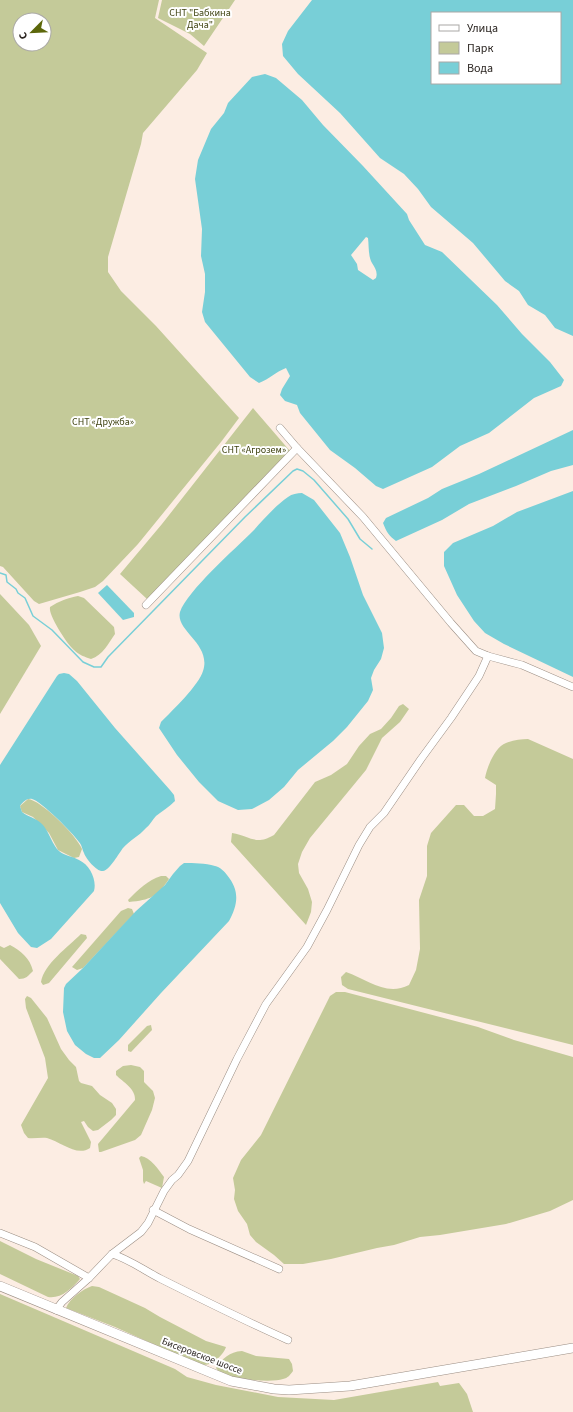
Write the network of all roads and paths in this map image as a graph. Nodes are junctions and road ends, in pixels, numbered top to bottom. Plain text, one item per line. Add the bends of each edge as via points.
1 (280, 428) dead end
2 (297, 448) junction
3 (146, 605) dead end
4 (488, 656) junction
5 (573, 687) edge
6 (153, 1210) junction
7 (0, 1233) edge
8 (112, 1254) junction
9 (279, 1269) dead end
10 (89, 1278) junction
11 (0, 1286) edge
12 (56, 1310) junction
13 (288, 1340) dead end
14 (573, 1348) edge

1 - 2 street
2 - 3 street
2 - 4 street via 363,517 467,642 476,651
4 - 5 street via 522,665
4 - 6 street via 479,676 459,706 359,845 306,947 266,1004 188,1161 164,1191
6 - 8 street via 141,1232
6 - 9 street
7 - 10 street via 35,1248
8 - 10 street
8 - 13 street
10 - 12 street
11 - 12 main road, Бисеровское шоссе
12 - 14 main road, Бисеровское шоссе via 231,1381 289,1390 350,1386

